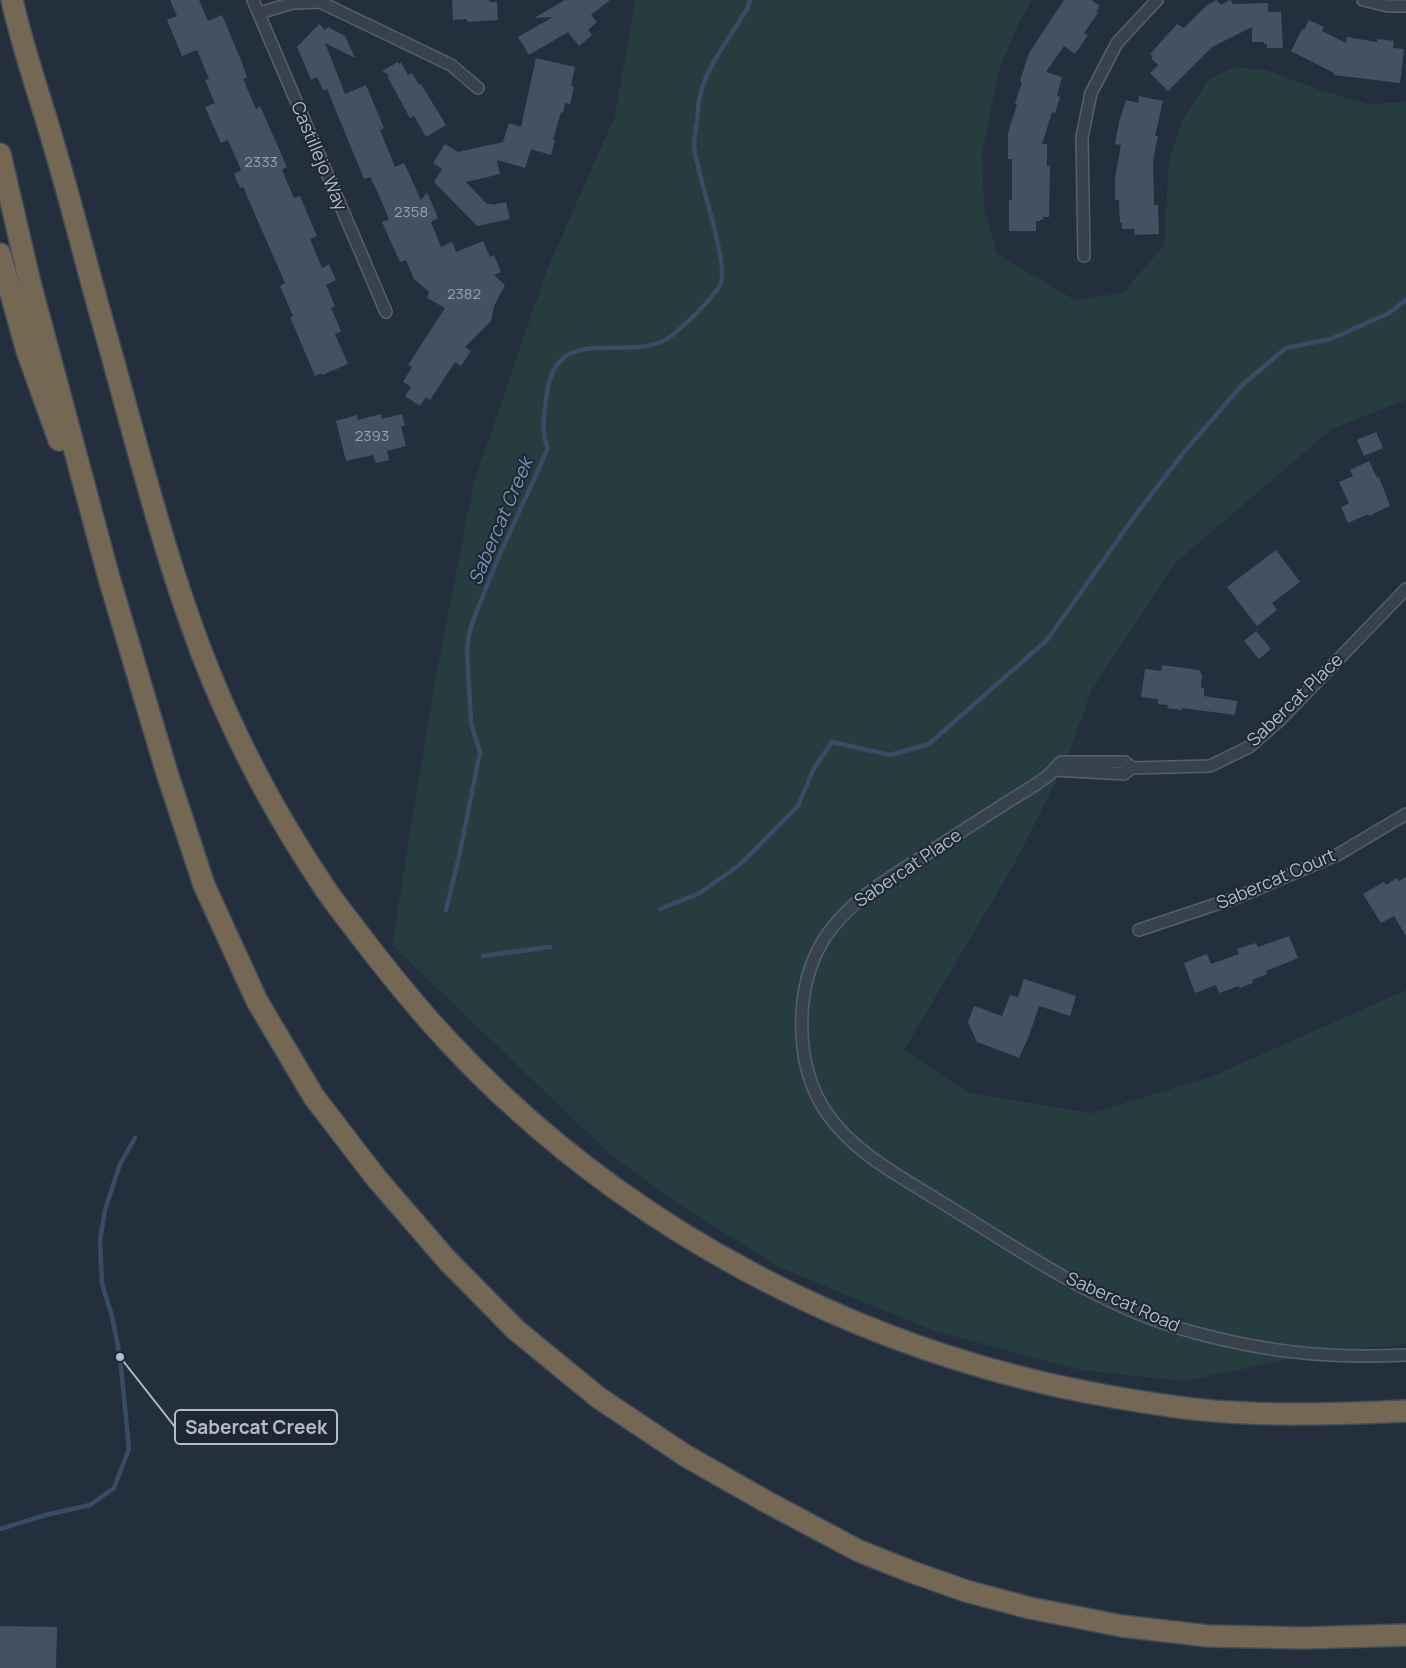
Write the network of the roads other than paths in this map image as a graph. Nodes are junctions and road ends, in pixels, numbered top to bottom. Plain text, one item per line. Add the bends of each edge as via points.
1 (12, 0) edge
2 (253, 0) edge
3 (1157, 0) edge
4 (1363, 0) edge
5 (1406, 6) edge
6 (259, 13) junction
7 (478, 88) dead end
8 (0, 154) edge
9 (0, 254) edge
10 (1084, 256) dead end
11 (386, 312) dead end
12 (110, 578) junction
13 (1406, 589) edge
14 (1406, 814) edge
15 (1139, 930) dead end
16 (870, 1157) joint
17 (1406, 1355) edge
18 (1406, 1411) edge
19 (1406, 1636) edge

1 - 18 highway via 165,542 194,630 230,720 274,804 324,887 384,966 447,1040 512,1104 578,1160 639,1205 702,1246 769,1282 838,1316 909,1344 1060,1388 1144,1403 1224,1412 1310,1416
2 - 6 street, Castillejo Way
3 - 10 street via 1117,43 1091,93 1082,137
4 - 5 street
6 - 7 street via 293,2 320,2 451,65
6 - 11 street, Castillejo Way
8 - 12 highway via 30,283
9 - 12 highway via 27,350
12 - 19 highway via 167,773 204,885 257,1001 314,1097 377,1179 447,1260 516,1330 591,1392 686,1456 834,1538 859,1551 966,1591 1030,1608 1122,1626 1208,1636
13 - 16 street, Sabercat Place via 1249,748 1210,766 1132,768 1124,774 1058,766 1035,785 881,883 849,909 824,940 809,972 802,1009 802,1045 811,1082 825,1110 846,1136
14 - 15 street, Sabercat Court via 1330,858 1238,897
16 - 17 street, Sabercat Road via 1027,1256 1128,1309 1239,1344 1291,1353 1346,1357

